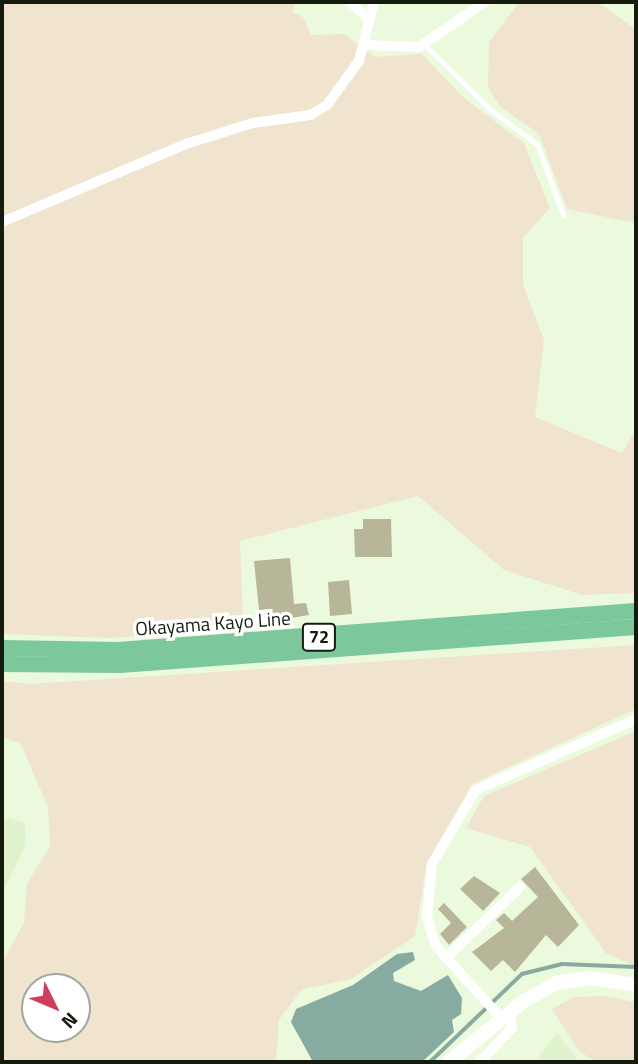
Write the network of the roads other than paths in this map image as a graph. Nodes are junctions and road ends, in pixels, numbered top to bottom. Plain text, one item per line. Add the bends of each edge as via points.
1 (351, 2) edge
2 (374, 2) edge
3 (485, 2) edge
4 (368, 18) junction
5 (424, 44) junction
6 (364, 45) junction
7 (563, 215) dead end
8 (2, 222) edge
9 (636, 611) edge
10 (636, 627) edge
11 (2, 648) edge
12 (2, 664) edge
13 (636, 719) edge
14 (520, 887) dead end
15 (449, 955) junction
16 (636, 985) edge
17 (506, 1015) junction
18 (449, 1062) edge
19 (480, 1062) edge

1 - 4 street
2 - 4 street
3 - 5 street
4 - 6 street
5 - 6 street via 390,49
5 - 7 lane via 492,111 537,144
6 - 8 street via 327,104 310,115 253,123 186,144
9 - 11 main road, Okayama Kayo Line / 72 via 132,649
10 - 12 main road, Okayama Kayo Line / 72 via 120,665
13 - 15 street via 477,790 432,864 426,916 436,946
14 - 15 street
15 - 17 street via 489,1004
16 - 17 main road via 573,979 540,991
17 - 18 main road
17 - 19 street via 512,1028

